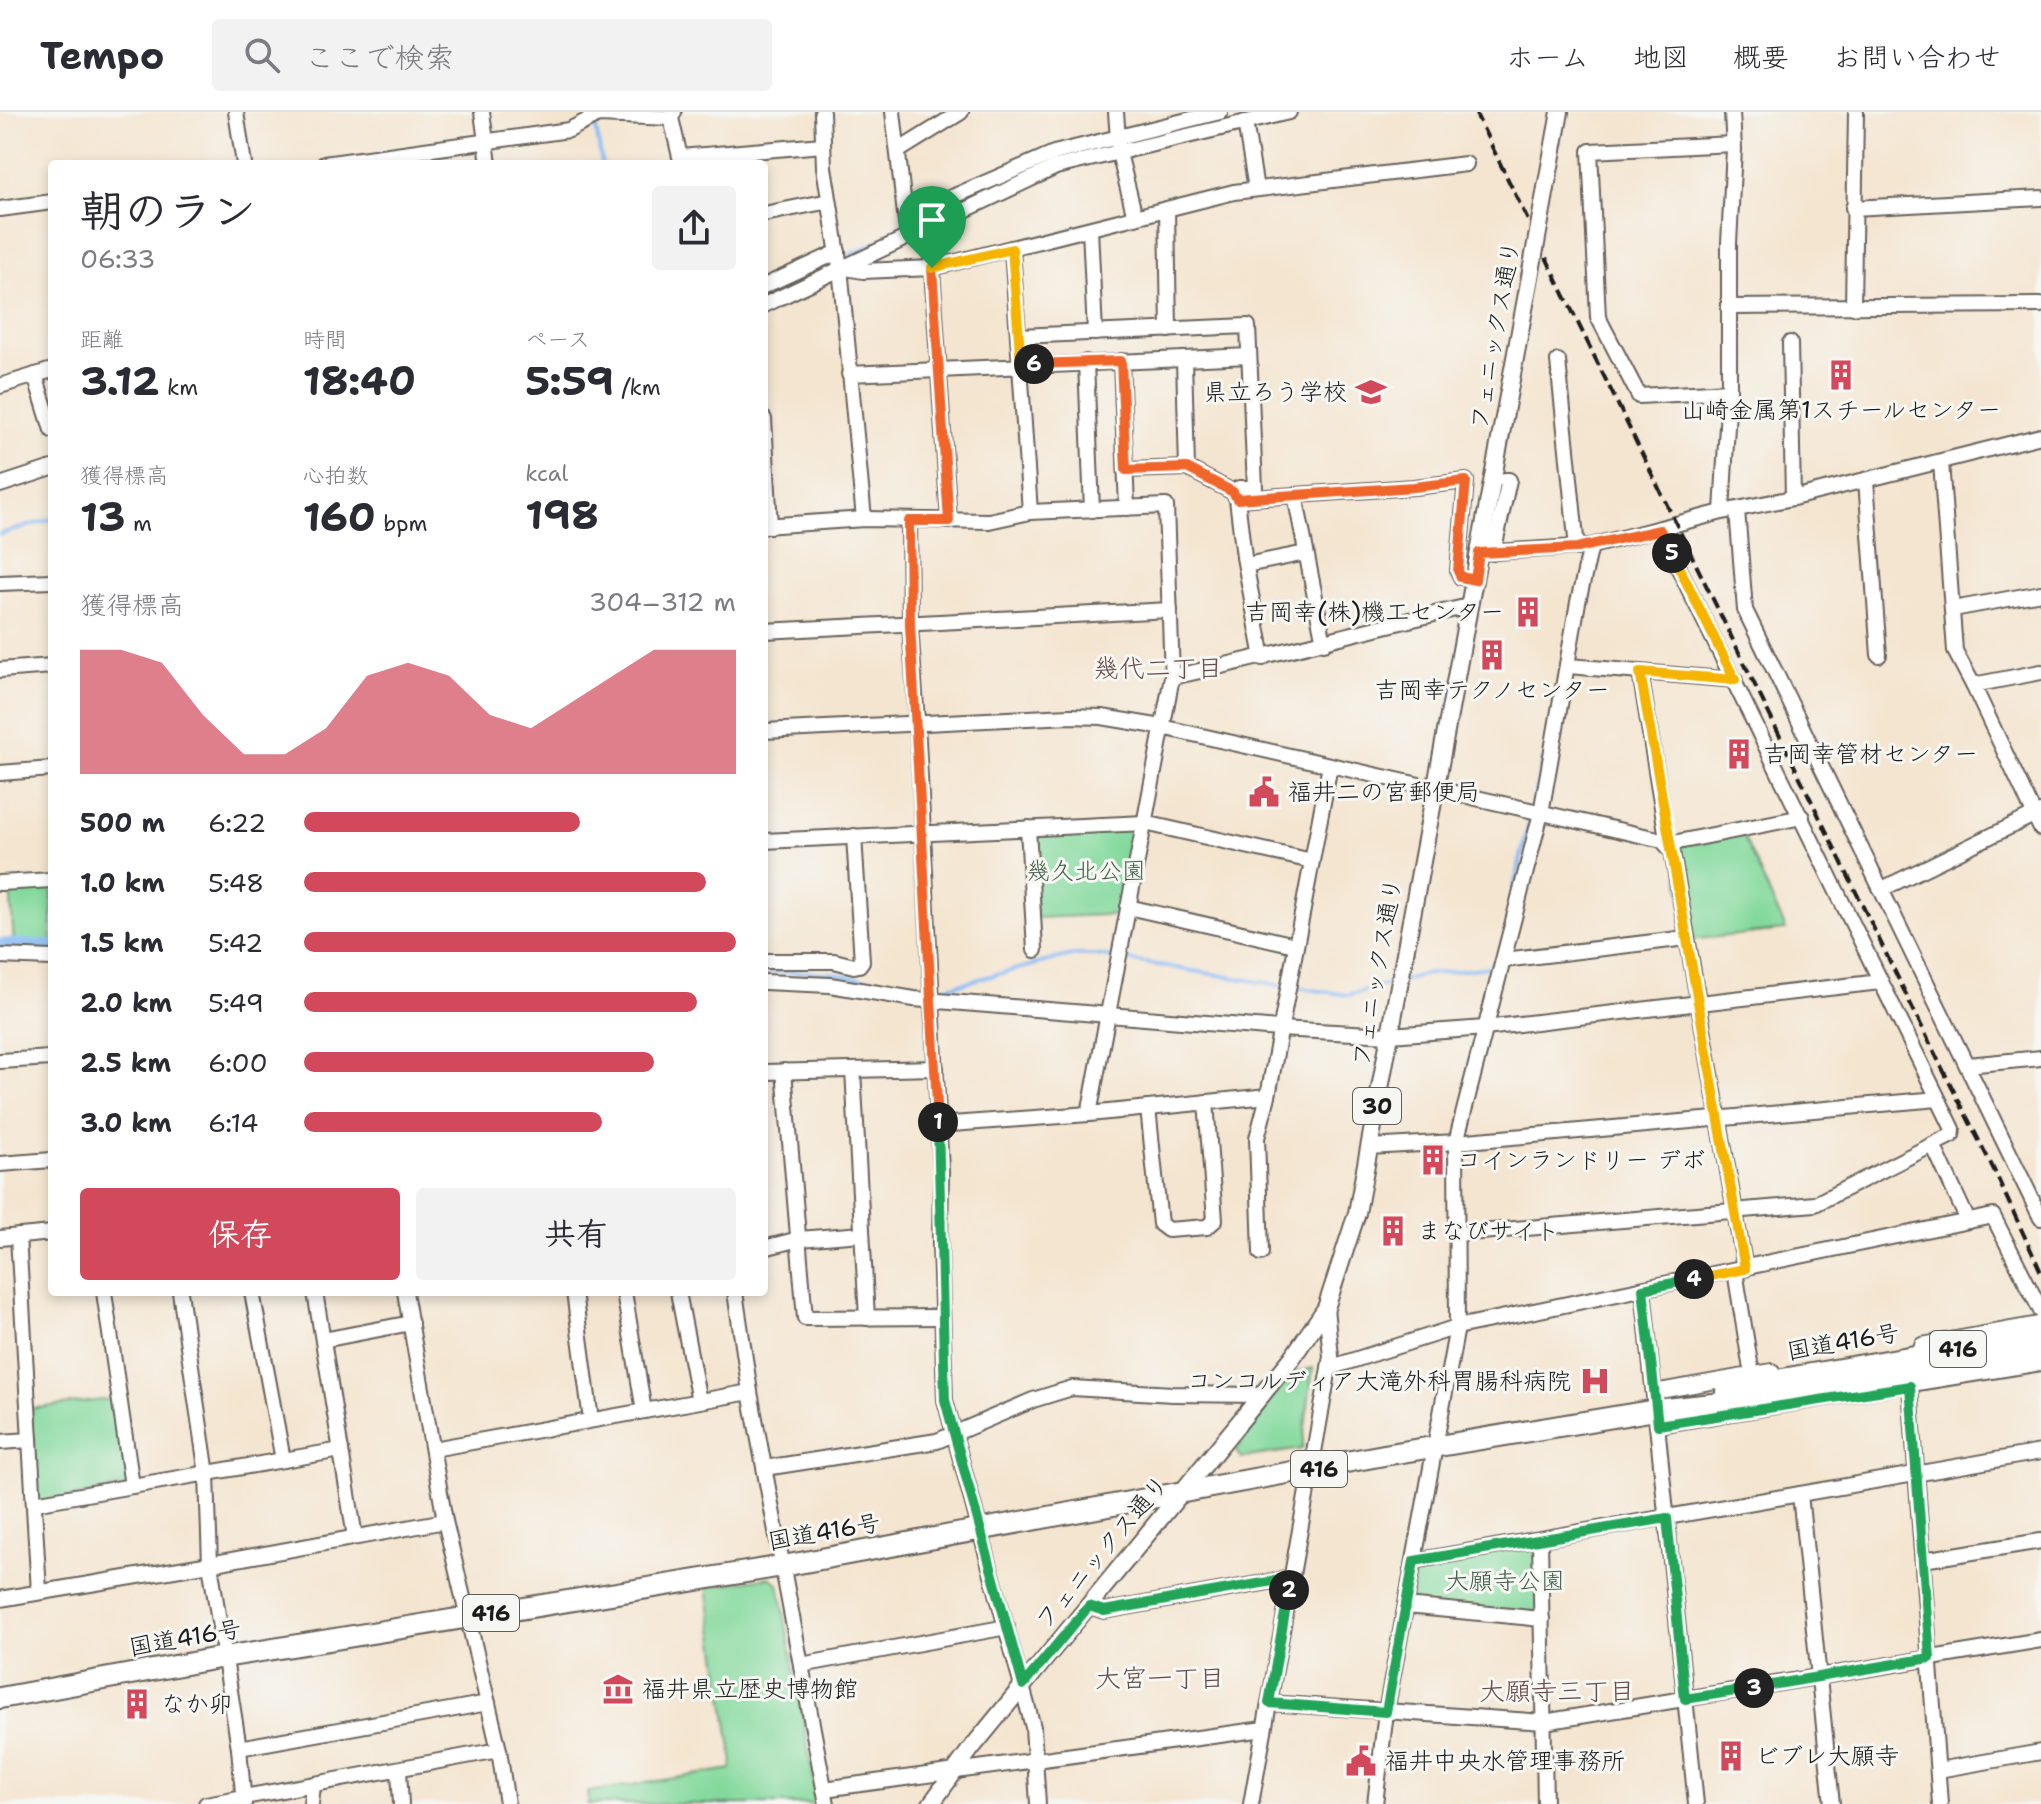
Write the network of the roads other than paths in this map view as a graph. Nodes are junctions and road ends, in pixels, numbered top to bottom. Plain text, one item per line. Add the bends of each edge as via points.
1 (236, 112) edge
2 (482, 112) edge
3 (822, 112) edge
4 (893, 112) edge
5 (961, 112) edge
6 (1116, 112) edge
7 (1220, 112) edge
8 (1289, 112) edge
9 (1560, 112) edge
10 (1732, 112) edge
11 (1856, 112) edge
12 (672, 115) edge
13 (1245, 122) junction
14 (486, 141) junction
15 (1733, 144) junction
16 (823, 145) junction
17 (1118, 145) junction
18 (898, 151) junction
19 (243, 160) edge
20 (352, 160) edge
21 (488, 160) edge
22 (1466, 164) dead end
23 (1256, 189) junction
24 (2041, 198) edge
25 (829, 201) junction
26 (48, 203) edge
27 (1853, 208) junction
28 (0, 209) edge
29 (1167, 209) junction
30 (768, 213) edge
31 (906, 217) junction
32 (1135, 217) junction
33 (929, 225) junction
34 (1090, 229) junction
35 (906, 236) junction
36 (1012, 249) junction
37 (838, 252) junction
38 (840, 267) junction
39 (932, 268) junction
40 (768, 284) edge
41 (768, 303) edge
42 (2041, 305) edge
43 (1730, 307) junction
44 (1853, 307) junction
45 (1169, 330) junction
46 (1095, 333) junction
47 (1019, 336) junction
48 (1790, 343) dead end
49 (1249, 356) junction
50 (1184, 359) junction
51 (1121, 361) junction
52 (1558, 361) dead end
53 (1086, 362) junction
54 (1021, 365) junction
55 (939, 368) junction
56 (48, 371) edge
57 (849, 374) junction
58 (35, 375) junction
59 (0, 386) edge
60 (1729, 391) junction
61 (48, 417) edge
62 (2041, 436) edge
63 (1941, 462) junction
64 (1187, 468) junction
65 (48, 469) edge
66 (1126, 470) junction
67 (1485, 480) dead end
68 (1505, 480) dead end
69 (1866, 480) junction
70 (1466, 481) junction
71 (0, 485) edge
72 (1295, 495) junction
73 (1235, 496) junction
74 (1793, 498) junction
75 (1127, 508) junction
76 (1092, 510) junction
77 (1730, 511) junction
78 (1030, 512) junction
79 (864, 519) junction
80 (909, 521) junction
81 (949, 521) junction
82 (768, 526) edge
83 (1660, 530) junction
84 (1584, 547) junction
85 (1306, 553) junction
86 (1486, 553) junction
87 (1246, 565) junction
88 (1475, 580) junction
89 (48, 581) edge
90 (0, 583) edge
91 (2041, 593) edge
92 (1469, 606) junction
93 (1953, 609) junction
94 (1170, 610) junction
95 (910, 625) junction
96 (768, 631) edge
97 (1324, 643) junction
98 (1879, 655) dead end
99 (1263, 658) junction
100 (48, 666) edge
101 (1569, 666) junction
102 (0, 670) edge
103 (1640, 672) junction
104 (2041, 672) edge
105 (1172, 677) junction
106 (1735, 680) junction
107 (1973, 685) junction
108 (917, 723) junction
109 (1162, 727) junction
110 (768, 731) edge
111 (1330, 765) junction
112 (48, 769) edge
113 (0, 773) edge
114 (1435, 788) junction
115 (1541, 813) junction
116 (1802, 817) junction
117 (2039, 818) edge
118 (1145, 823) junction
119 (1028, 828) junction
120 (923, 832) junction
121 (854, 836) junction
122 (768, 841) edge
123 (1668, 844) junction
124 (1312, 861) junction
125 (48, 880) edge
126 (0, 883) edge
127 (1882, 889) junction
128 (1128, 907) junction
129 (1687, 938) junction
130 (1295, 945) junction
131 (1035, 950) dead end
132 (0, 956) edge
133 (48, 958) edge
134 (1504, 960) junction
135 (768, 961) edge
136 (768, 982) edge
137 (1880, 982) junction
138 (932, 1000) junction
139 (1698, 1002) junction
140 (1108, 1015) junction
141 (1485, 1028) junction
142 (1279, 1029) junction
143 (1390, 1035) junction
144 (48, 1058) edge
145 (2041, 1058) edge
146 (0, 1061) edge
147 (1967, 1065) junction
148 (936, 1068) junction
149 (853, 1070) junction
150 (784, 1071) junction
151 (768, 1072) edge
152 (1268, 1096) junction
153 (1938, 1099) junction
154 (1206, 1102) junction
155 (1148, 1108) junction
156 (1089, 1114) junction
157 (1719, 1118) junction
158 (938, 1125) junction
159 (1456, 1142) junction
160 (1933, 1145) junction
161 (1369, 1147) junction
162 (48, 1160) edge
163 (0, 1164) edge
164 (1735, 1211) junction
165 (2041, 1218) edge
166 (1968, 1221) junction
167 (48, 1233) edge
168 (862, 1234) junction
169 (1456, 1234) junction
170 (18, 1236) junction
171 (0, 1238) edge
172 (799, 1239) junction
173 (768, 1247) edge
174 (1261, 1253) dead end
175 (1740, 1270) junction
176 (1643, 1289) junction
177 (105, 1296) edge
178 (181, 1296) edge
179 (253, 1296) edge
180 (316, 1296) edge
181 (406, 1296) edge
182 (577, 1296) edge
183 (625, 1296) edge
184 (679, 1296) edge
185 (736, 1296) edge
186 (1326, 1308) junction
187 (942, 1317) junction
188 (867, 1318) junction
189 (411, 1323) junction
190 (2041, 1324) edge
191 (1457, 1327) junction
192 (323, 1340) junction
193 (2041, 1350) edge
194 (2041, 1363) edge
195 (1329, 1368) junction
196 (1876, 1371) junction
197 (1752, 1375) junction
198 (1910, 1386) junction
199 (750, 1392) junction
200 (1263, 1395) junction
201 (699, 1401) junction
202 (1656, 1409) junction
203 (644, 1411) junction
204 (591, 1420) junction
205 (954, 1435) junction
206 (30, 1440) junction
207 (0, 1442) edge
208 (1436, 1447) junction
209 (433, 1449) junction
210 (341, 1450) junction
211 (2041, 1452) edge
212 (283, 1460) junction
213 (765, 1468) junction
214 (1311, 1471) junction
215 (207, 1474) junction
216 (1917, 1474) junction
217 (132, 1486) junction
218 (1181, 1494) junction
219 (1800, 1494) junction
220 (34, 1503) junction
221 (1667, 1518) junction
222 (445, 1521) junction
223 (982, 1531) junction
224 (355, 1537) junction
225 (1540, 1540) junction
226 (2041, 1541) edge
227 (1923, 1560) junction
228 (1414, 1561) junction
229 (210, 1564) junction
230 (783, 1566) junction
231 (1291, 1578) junction
232 (39, 1592) junction
233 (0, 1599) edge
234 (1089, 1606) junction
235 (1406, 1606) junction
236 (468, 1617) junction
237 (1542, 1619) junction
238 (1007, 1627) junction
239 (2041, 1640) edge
240 (224, 1657) junction
241 (1930, 1658) junction
242 (801, 1665) junction
243 (1819, 1677) junction
244 (1023, 1685) junction
245 (0, 1698) edge
246 (1685, 1699) junction
247 (488, 1703) junction
248 (1269, 1703) junction
249 (1386, 1712) junction
250 (1544, 1722) junction
251 (1264, 1729) junction
252 (239, 1748) junction
253 (499, 1750) junction
254 (2041, 1752) edge
255 (1037, 1760) junction
256 (399, 1770) junction
257 (954, 1770) junction
258 (1938, 1770) junction
259 (313, 1785) junction
260 (826, 1796) edge
261 (244, 1801) edge
262 (206, 1804) edge
263 (311, 1804) edge
264 (401, 1804) edge
265 (507, 1804) edge
266 (931, 1804) edge
267 (1038, 1804) edge
268 (1251, 1804) edge
269 (1375, 1804) edge
270 (1545, 1804) edge
271 (1696, 1804) edge
272 (1832, 1804) edge
273 (1940, 1804) edge

1 - 19 street
2 - 14 street
3 - 16 street
4 - 18 street
5 - 18 street
6 - 17 street
7 - 17 street
8 - 13 street
9 - 86 main road, フェニックス通り / 30, bridge
10 - 15 street
11 - 27 street
12 - 14 street via 598,115 569,130
12 - 16 street via 680,157
13 - 17 street
13 - 23 street
14 - 20 street
14 - 21 street
15 - 43 street
15 - 60 street via 1590,151 1598,317 1639,396
16 - 25 street
17 - 31 street via 1054,153
17 - 32 street
17 - 33 street
18 - 31 street
22 - 23 street
23 - 29 street
24 - 27 street
25 - 30 street
25 - 37 street
26 - 28 street
27 - 44 street
29 - 32 street
29 - 45 street
31 - 35 street
32 - 34 street
33 - 35 street
33 - 39 street
34 - 36 street
34 - 46 street
35 - 38 street
36 - 39 street
36 - 47 street
37 - 38 street
37 - 40 street
38 - 39 street
38 - 41 street
38 - 57 street
39 - 55 street
42 - 44 street
43 - 44 street
43 - 60 street
45 - 46 street
45 - 49 street via 1248,326
46 - 47 street
47 - 54 street
48 - 74 street
49 - 50 street
49 - 73 street via 1255,488 1239,488
50 - 51 street
50 - 64 street
51 - 53 street
51 - 66 street
52 - 84 street
53 - 54 street
53 - 76 street
54 - 55 street
54 - 78 street
55 - 57 street
55 - 81 street
56 - 58 street
57 - 79 street
58 - 59 street
58 - 61 street
60 - 77 street
62 - 63 street
63 - 69 street
63 - 93 street
64 - 66 street
64 - 73 street
65 - 71 street
66 - 75 street
67 - 70 street
68 - 86 street
69 - 74 street
69 - 98 street
70 - 72 street
70 - 88 street via 1458,571
72 - 73 street
72 - 85 street
73 - 87 street
74 - 77 street
75 - 76 street
75 - 94 street via 1166,506
76 - 78 street
77 - 83 street
77 - 127 street via 1745,610
78 - 81 street via 989,521
79 - 80 street
79 - 82 street
80 - 81 street
80 - 95 street
83 - 84 street
83 - 106 street
84 - 86 street
84 - 101 street
85 - 87 street
85 - 97 street
86 - 88 main road, フェニックス通り / 30
87 - 99 street
88 - 92 main road, フェニックス通り / 30
89 - 90 street
91 - 93 street
92 - 97 street
92 - 114 main road, フェニックス通り / 30
93 - 107 street via 1955,651
94 - 95 street
94 - 105 street
95 - 96 street
95 - 108 street
97 - 99 street
99 - 105 street
100 - 102 street
101 - 103 street
101 - 115 street
103 - 106 street
103 - 123 street
104 - 107 street
105 - 109 street
106 - 116 street
107 - 117 street
108 - 109 street via 1070,716
108 - 110 street
108 - 120 street
109 - 111 street
109 - 118 street
111 - 114 street
111 - 124 street
112 - 113 street
114 - 115 street
114 - 143 main road, フェニックス通り / 30
115 - 123 street
115 - 134 street
116 - 123 street
116 - 137 street
117 - 127 street
118 - 119 street
118 - 124 street
118 - 128 street
119 - 120 street
119 - 131 street
120 - 121 street
120 - 138 street
121 - 122 street
121 - 135 street via 862,961 854,966
123 - 129 street
124 - 130 street
125 - 126 street
127 - 147 street
128 - 130 street
128 - 140 street
129 - 134 street
129 - 139 street
130 - 142 street
132 - 133 street
134 - 141 street
136 - 138 street
137 - 139 street
137 - 153 street
138 - 140 street
138 - 148 street
139 - 141 street
139 - 157 street
140 - 142 street
140 - 156 street
141 - 143 street
141 - 159 street
142 - 143 street
142 - 152 street
143 - 161 main road, フェニックス通り / 30
144 - 146 street
145 - 147 street
147 - 165 street
148 - 149 street
148 - 158 street
149 - 150 street
149 - 168 street
150 - 151 street
150 - 172 street
152 - 154 street
152 - 174 street via 1257,1138
153 - 157 street
153 - 160 street via 1953,1129 1952,1135
154 - 155 street
154 - 155 street via 1215,1220 1207,1227 1168,1230 1160,1224
155 - 156 street
156 - 158 street
157 - 159 street
157 - 164 street
158 - 187 street
159 - 161 street
159 - 169 street
160 - 164 street via 1815,1204
160 - 166 street
161 - 186 main road, フェニックス通り / 30 via 1353,1231
162 - 163 street
164 - 169 street
164 - 175 street
166 - 175 street
166 - 190 street via 1993,1216
167 - 170 street
168 - 172 street
168 - 188 street
169 - 191 street
170 - 171 street
170 - 206 street
172 - 173 street
172 - 188 street via 805,1318
175 - 176 street
175 - 197 street
176 - 191 street
176 - 202 street
177 - 217 street
178 - 215 street
179 - 212 street
180 - 192 street
181 - 189 street
182 - 204 street
183 - 203 street
184 - 201 street
185 - 199 street
186 - 195 street
186 - 200 main road, フェニックス通り / 30
187 - 188 street
187 - 205 street via 945,1400
189 - 192 street
189 - 209 street
190 - 196 highway, 国道416号 / 416
190 - 197 street
191 - 195 street
191 - 208 street
192 - 210 street
193 - 196 highway, 国道416号 / 416
194 - 198 street
195 - 214 street
196 - 202 highway, 国道416号 / 416 via 1766,1382
197 - 202 street
198 - 202 street
198 - 216 street
199 - 201 street
199 - 213 street
200 - 205 street via 1072,1388
200 - 218 main road, フェニックス通り / 30
201 - 203 street
202 - 208 highway, 国道416号 / 416
202 - 221 street
203 - 204 street
204 - 209 street
205 - 213 street
205 - 223 street
206 - 207 street
206 - 220 street
208 - 214 highway, 国道416号 / 416
208 - 228 street
209 - 222 street
210 - 212 street
210 - 224 street
211 - 216 street
212 - 215 street
213 - 230 street
214 - 218 highway, 国道416号 / 416
214 - 231 street
215 - 217 street
215 - 229 street
216 - 219 street
216 - 227 street
217 - 220 street
218 - 223 highway, 国道416号 / 416
218 - 234 main road, フェニックス通り / 30
219 - 221 street
219 - 243 street
220 - 232 street
221 - 225 street
221 - 246 street
222 - 224 street
222 - 236 street
223 - 230 highway, 国道416号 / 416
223 - 238 street
224 - 229 street
225 - 228 street
225 - 237 street
226 - 227 street
227 - 241 street
228 - 235 street
229 - 232 street
229 - 240 street
230 - 236 highway, 国道416号 / 416
230 - 242 street
231 - 234 street via 1104,1611
231 - 248 street
232 - 233 street
234 - 244 main road, フェニックス通り / 30
235 - 237 street
235 - 249 street
236 - 240 highway, 国道416号 / 416
236 - 247 street
237 - 250 street
238 - 242 street
238 - 244 street
239 - 241 street
240 - 245 highway, 国道416号 / 416
240 - 252 street
241 - 243 street
241 - 258 street
242 - 260 street
243 - 246 street
243 - 272 street
244 - 255 street
244 - 257 main road, フェニックス通り / 30
246 - 250 street
246 - 271 street
247 - 252 street
247 - 253 street
248 - 249 street
248 - 251 street
249 - 250 street
249 - 269 street
250 - 270 street
251 - 255 street
251 - 268 street
252 - 261 street
253 - 256 street
253 - 265 street
254 - 258 street
255 - 257 street
255 - 267 street
256 - 259 street
256 - 264 street
257 - 260 street
257 - 266 main road, フェニックス通り / 30
258 - 273 street
259 - 261 street
259 - 263 street
261 - 262 street

